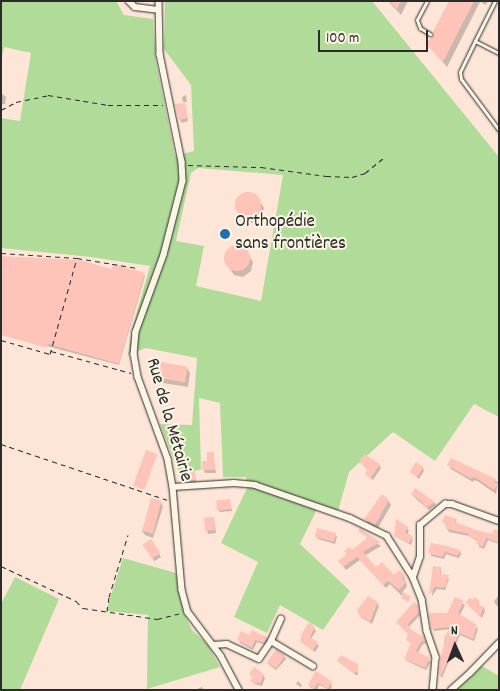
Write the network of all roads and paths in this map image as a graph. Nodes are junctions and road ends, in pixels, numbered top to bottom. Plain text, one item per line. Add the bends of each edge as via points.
1 (129, 1) edge
2 (159, 1) edge
3 (427, 1) edge
4 (495, 1) edge
5 (158, 10) junction
6 (430, 34) dead end
7 (475, 41) junction
8 (499, 53) edge
9 (171, 106) junction
10 (1, 110) edge
11 (499, 130) edge
12 (386, 156) dead end
13 (182, 166) junction
14 (1, 253) edge
15 (77, 258) junction
16 (137, 268) dead end
17 (1, 340) edge
18 (50, 351) junction
19 (137, 372) junction
20 (1, 444) edge
21 (173, 487) junction
22 (174, 503) junction
23 (499, 520) edge
24 (128, 535) dead end
25 (1, 566) edge
26 (413, 577) junction
27 (107, 612) junction
28 (188, 612) junction
29 (281, 619) dead end
30 (270, 640) junction
31 (499, 643) edge
32 (213, 645) junction
33 (313, 666) dead end
34 (239, 690) edge
35 (433, 690) edge
36 (451, 690) edge

1 - 5 street via 135,7
2 - 5 street, Rue de la Métairie
3 - 6 lane via 417,20 420,28
4 - 7 lane
5 - 9 street, Rue de la Métairie via 160,54
7 - 8 lane
7 - 11 lane via 460,72 461,79
9 - 10 path via 108,105 48,95 16,102
9 - 13 street, Rue de la Métairie
12 - 13 path via 365,174 352,177 262,167
13 - 19 street, Rue de la Métairie via 183,180 177,210 136,332 134,354
14 - 15 path
15 - 16 path
15 - 18 path
17 - 18 path via 50,354
18 - 19 path via 129,373
19 - 21 street, Rue de la Métairie via 168,459
20 - 22 path
21 - 22 street, Rue de la Métairie
21 - 26 street via 225,483 254,485 350,518 387,536
22 - 28 street, Rue de la Métairie
23 - 26 street via 445,504 420,525 420,557
24 - 27 path
25 - 27 path via 70,598 83,608
26 - 35 street via 422,599 427,631 436,657
27 - 28 path via 157,618
28 - 32 street, Rue de la Métairie
29 - 30 street
30 - 32 street via 259,659 227,644
30 - 33 street
31 - 36 street
32 - 34 street, Rue de la Métairie

